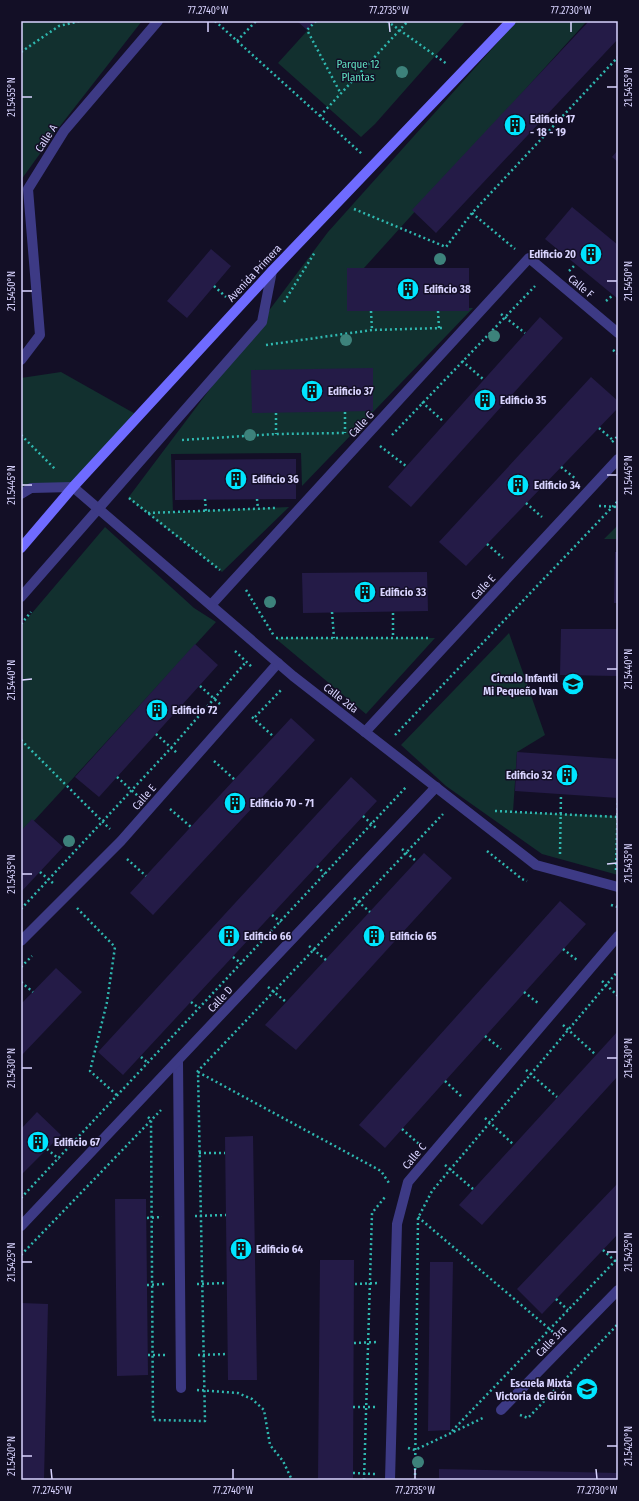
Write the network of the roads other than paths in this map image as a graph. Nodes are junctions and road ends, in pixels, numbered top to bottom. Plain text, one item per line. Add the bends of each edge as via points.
1 (158, 21) edge
2 (511, 21) edge
3 (24, 189) edge
4 (529, 258) joint
5 (272, 271) junction
6 (618, 333) edge
7 (21, 360) edge
8 (618, 458) edge
9 (73, 487) junction
10 (21, 494) edge
11 (98, 508) junction
12 (21, 548) edge
13 (21, 597) edge
14 (211, 605) junction
15 (278, 663) junction
16 (365, 732) junction
17 (436, 787) junction
18 (617, 887) edge
19 (618, 936) edge
20 (21, 941) edge
21 (178, 1060) junction
22 (21, 1226) edge
23 (618, 1290) edge
24 (181, 1388) road end
25 (501, 1410) road end
26 (390, 1480) edge

1 - 3 street, Calle A via 64,131
2 - 5 main road, Avenida Primera
3 - 7 street, Calle A via 40,335
4 - 6 street, Calle F
4 - 14 street, Calle G
5 - 9 main road, Avenida Primera
5 - 11 street via 262,322
8 - 16 street, Calle E
9 - 10 street via 31,488
9 - 11 street, Calle 2da
9 - 12 main road, Avenida Primera
11 - 13 street
11 - 14 street, Calle 2da
14 - 15 street, Calle 2da
15 - 16 street, Calle 2da
15 - 20 street, Calle E via 118,845
16 - 17 street, Calle 2da
17 - 18 street, Calle 2da via 536,865
17 - 21 street, Calle D
19 - 26 street, Calle C via 408,1182 397,1224
21 - 22 street, Calle D
21 - 24 street
23 - 25 street, Calle 3ra

